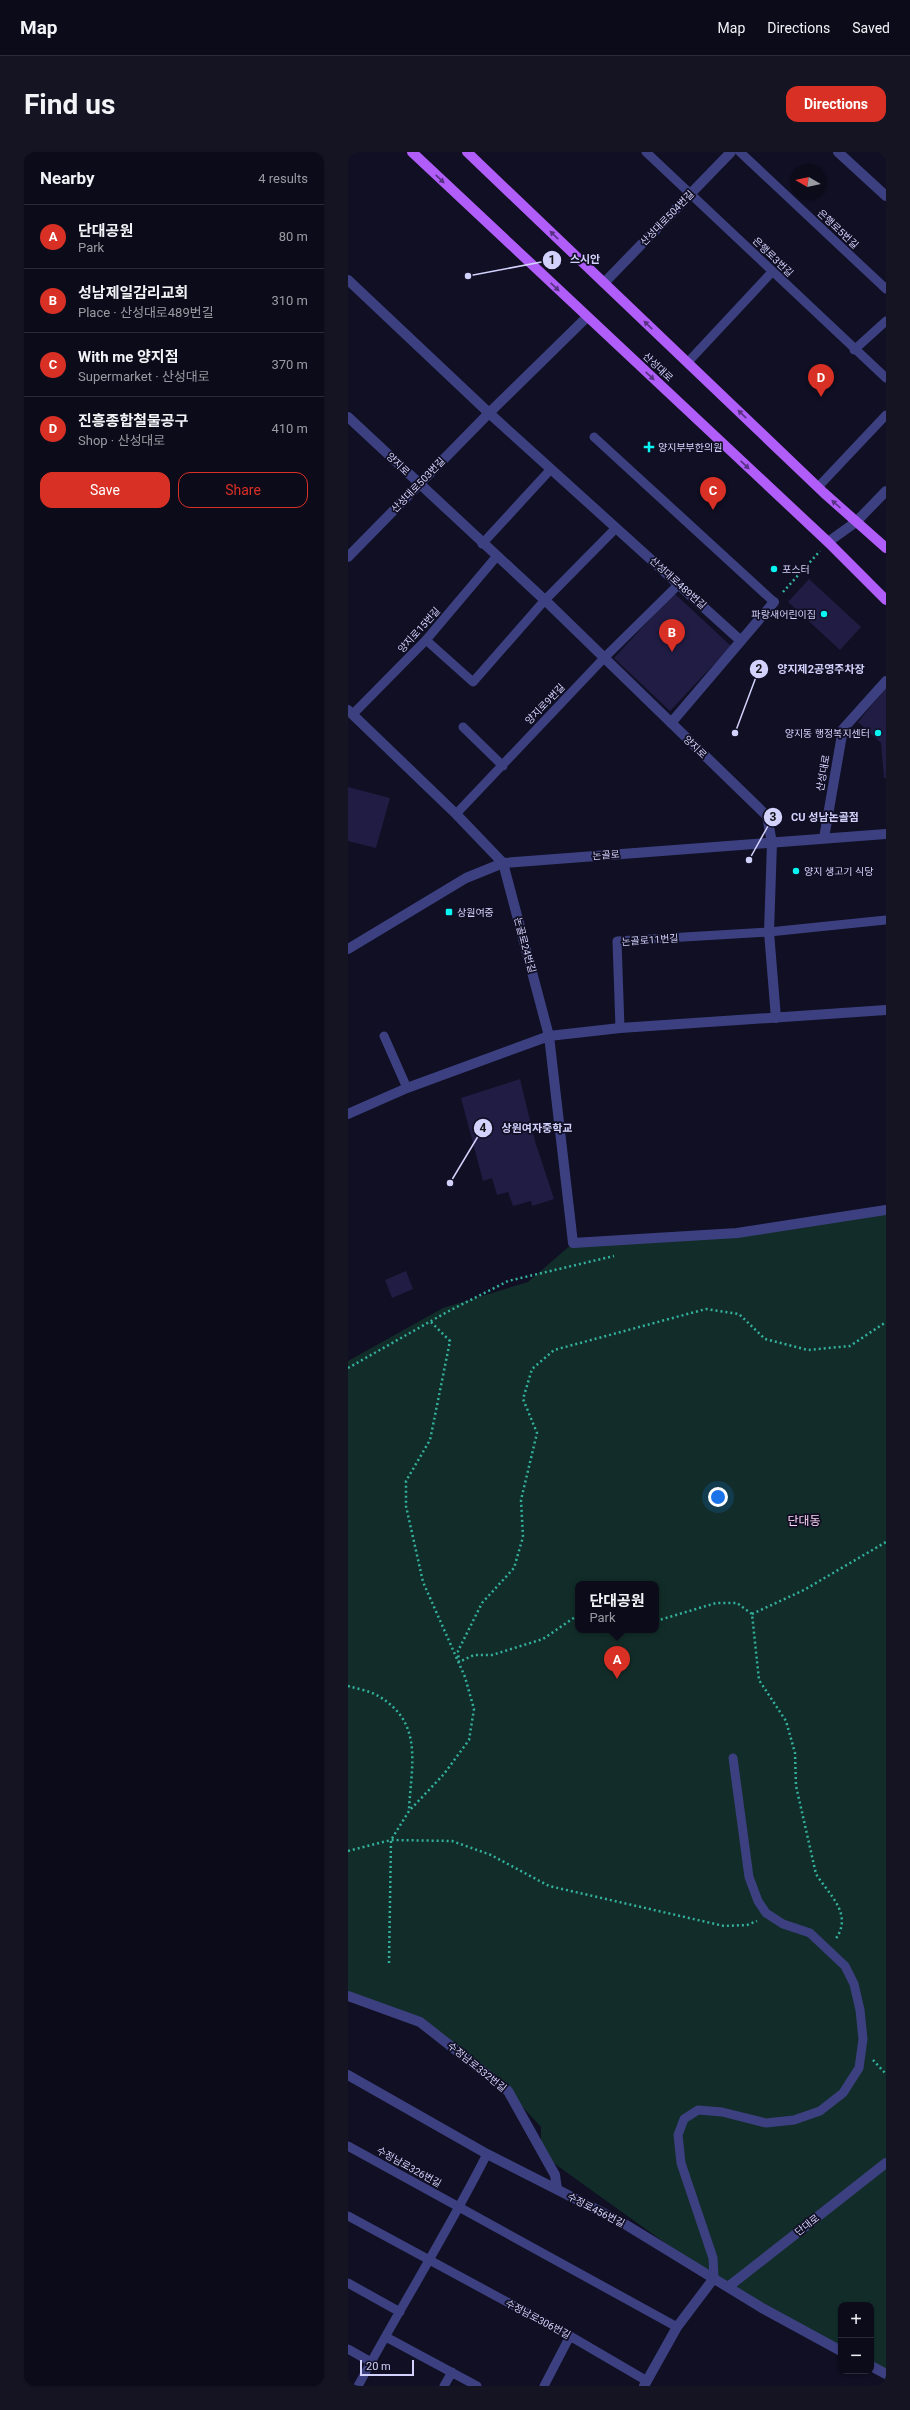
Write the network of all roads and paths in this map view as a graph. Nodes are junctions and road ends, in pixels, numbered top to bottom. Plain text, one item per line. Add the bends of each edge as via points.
1 (412, 152) edge
2 (467, 152) edge
3 (646, 152) edge
4 (730, 152) edge
5 (740, 152) edge
6 (838, 152) edge
7 (691, 193) junction
8 (886, 196) edge
9 (772, 272) junction
10 (348, 280) edge
11 (604, 283) junction
12 (886, 290) edge
13 (588, 317) junction
14 (886, 321) edge
15 (854, 350) junction
16 (688, 362) junction
17 (886, 378) edge
18 (489, 413) junction
19 (886, 415) edge
20 (348, 417) edge
21 (594, 437) dead end
22 (551, 469) junction
23 (419, 484) junction
24 (818, 487) junction
25 (886, 491) edge
26 (856, 522) junction
27 (615, 529) junction
28 (828, 542) junction
29 (482, 544) junction
30 (886, 548) edge
31 (497, 556) junction
32 (348, 557) edge
33 (679, 584) junction
34 (886, 600) edge
35 (544, 601) junction
36 (774, 602) junction
37 (426, 640) junction
38 (741, 641) junction
39 (604, 658) junction
40 (886, 681) edge
41 (351, 712) edge
42 (671, 723) junction
43 (463, 727) dead end
44 (502, 766) junction
45 (456, 814) junction
46 (886, 834) edge
47 (824, 838) junction
48 (772, 843) junction
49 (503, 863) junction
50 (886, 920) edge
51 (769, 932) junction
52 (348, 949) edge
53 (886, 1010) edge
54 (776, 1018) junction
55 (620, 1028) junction
56 (384, 1036) dead end
57 (549, 1036) junction
58 (407, 1088) junction
59 (348, 1114) edge
60 (886, 1210) edge
61 (620, 1255) dead end
62 (430, 1321) junction
63 (886, 1322) edge
64 (348, 1368) edge
65 (886, 1542) edge
66 (752, 1614) junction
67 (575, 1617) edge
68 (659, 1620) edge
69 (459, 1662) junction
70 (348, 1686) edge
71 (733, 1758) dead end
72 (409, 1811) junction
73 (391, 1840) junction
74 (348, 1851) edge
75 (766, 1913) junction
76 (828, 1951) junction
77 (389, 1963) dead end
78 (348, 1996) edge
79 (883, 2070) dead end
80 (886, 2074) edge
81 (348, 2075) edge
82 (348, 2146) edge
83 (487, 2154) junction
84 (886, 2163) edge
85 (557, 2189) junction
86 (460, 2208) junction
87 (348, 2216) edge
88 (428, 2260) junction
89 (714, 2278) junction
90 (348, 2283) edge
91 (728, 2287) junction
92 (400, 2312) junction
93 (677, 2327) junction
94 (570, 2336) junction
95 (386, 2337) junction
96 (348, 2349) edge
97 (838, 2349) edge
98 (371, 2362) junction
99 (874, 2368) edge
100 (452, 2372) junction
101 (886, 2374) edge
102 (646, 2384) edge
103 (358, 2386) edge
104 (444, 2386) edge
105 (477, 2386) edge
106 (544, 2386) edge

1 -> 13 main road, 산성대로
11 -> 2 main road
3 - 7 lane, 은행로3번길
4 - 7 street, 산성대로504번길
5 - 12 lane, 은행로5번길
6 - 8 street
7 - 9 lane, 은행로3번길
7 - 11 street, 산성대로504번길
9 - 15 lane, 은행로3번길
9 - 16 lane
10 - 18 street
16 -> 11 main road
13 - 18 street, 산성대로503번길
13 -> 28 main road, 산성대로
14 - 15 lane
15 - 17 lane, 은행로3번길
24 -> 16 main road
18 - 22 street
18 - 23 street, 산성대로503번길
19 - 24 lane
20 - 23 street, 양지로
21 - 36 lane
22 - 27 street
22 - 29 lane
23 - 29 street, 양지로
23 - 32 street, 산성대로503번길
26 -> 24 main road
25 - 26 street
26 - 28 street
26 - 30 main road
27 - 33 street, 산성대로489번길
27 - 35 lane
28 - 34 main road, 산성대로
28 - 36 path
29 - 31 street, 양지로
31 - 35 street, 양지로
31 - 37 lane, 양지로15번길
33 - 38 street, 산성대로489번길
33 - 39 lane
35 - 37 lane via 473,682
35 - 39 street, 양지로
36 - 38 street
37 - 41 lane, 양지로15번길
38 - 42 street
39 - 42 street, 양지로
39 - 44 lane, 양지로9번길
40 - 47 street, 산성대로 via 843,729
41 - 45 street, 논골로24번길
42 - 48 street, 양지로 via 767,816
43 - 44 lane
44 - 45 lane, 양지로9번길
45 - 49 street, 논골로24번길
46 - 47 street, 논골로
47 - 48 street, 논골로
48 - 49 street, 논골로
48 - 51 street
49 - 52 street, 논골로 via 466,878
49 - 57 street, 논골로24번길
50 - 51 lane, 논골로11번길
51 - 54 street
51 - 55 lane, 논골로11번길 via 617,941
53 - 54 street
54 - 55 street
55 - 57 street
56 - 58 lane
57 - 58 street
57 - 60 street, 논골로24번길 via 573,1243 737,1233
58 - 59 street
61 - 62 path via 508,1281
62 - 64 path
62 - 69 path via 450,1341 430,1440 406,1481 406,1506 422,1582
63 - 69 path via 850,1346 808,1350 765,1339 739,1314 706,1309 554,1350 532,1369 523,1399 537,1433 521,1500 523,1537 514,1568 482,1602 458,1651
65 - 66 path via 804,1590
66 - 68 path via 737,1603 716,1603
66 - 76 path via 759,1680 786,1721 794,1753 796,1786 816,1874 837,1901 842,1920 838,1936
67 - 69 path via 543,1640 492,1655 474,1655
69 - 72 path via 474,1709 469,1740 444,1774
70 - 72 path via 379,1696 402,1716 413,1741
71 - 75 lane via 749,1877 758,1901
72 - 73 path
73 - 74 path
73 - 75 path via 452,1841 491,1855 549,1886 724,1926 747,1925 760,1920
73 - 77 path
75 - 76 lane via 783,1924 810,1933
76 - 89 lane via 845,1966 854,1984 860,2010 863,2039 859,2068 843,2093 820,2110 794,2120 766,2123 722,2112 698,2110 684,2119 678,2135 680,2163 713,2258
78 - 85 street, 수정남로332번길 via 420,2022 508,2091 555,2175
79 - 80 path
81 - 83 street, 수정로456번길
82 - 86 lane, 수정남로326번길
83 - 85 street, 수정로456번길
83 - 86 lane
84 - 91 street, 단대로
85 - 89 street, 수정로456번길 via 623,2223
86 - 88 lane
86 - 93 lane
87 - 88 lane
88 - 92 lane
88 - 94 lane, 수정남로306번길
89 - 91 street, 수정로456번길
89 - 93 street, 수정남로306번길
90 - 92 lane
91 - 97 street, 수정로456번길
92 - 95 lane
93 - 102 street, 수정남로306번길
94 - 102 lane, 수정남로306번길
94 - 106 lane
95 - 98 lane
95 - 100 lane
96 - 98 lane
98 - 103 lane
99 - 101 street
100 - 104 lane
100 - 105 lane

